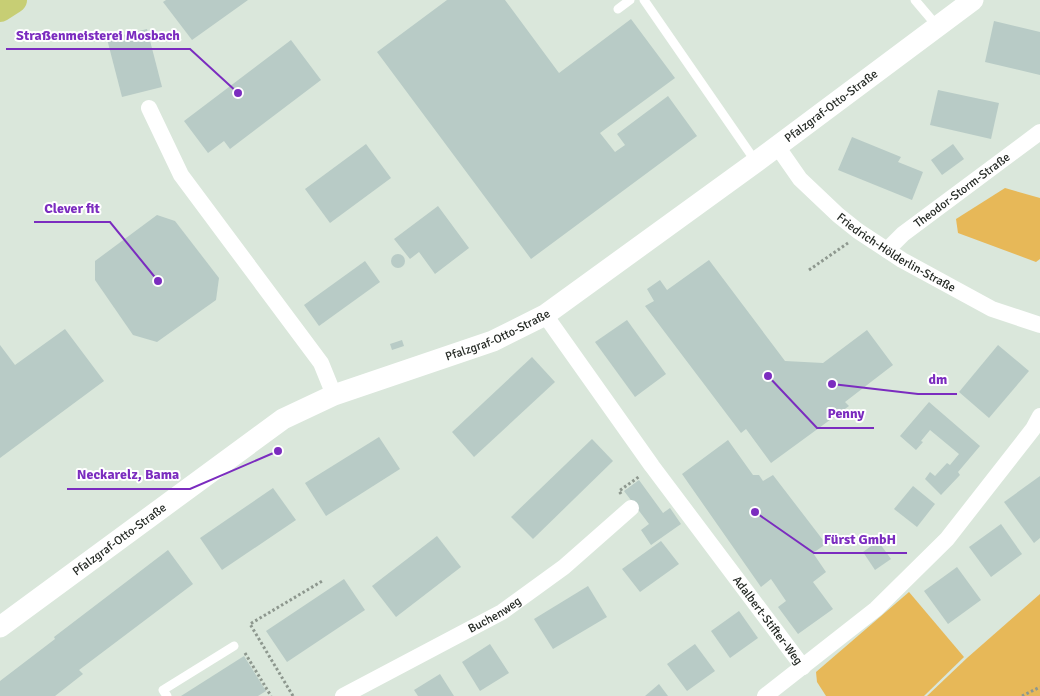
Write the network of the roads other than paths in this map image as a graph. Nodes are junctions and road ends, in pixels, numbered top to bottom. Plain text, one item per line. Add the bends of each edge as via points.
1 (14, 0) edge
2 (630, 0) edge
3 (644, 0) edge
4 (915, 0) edge
5 (973, 0) edge
6 (0, 9) edge
7 (618, 9) dead end
8 (937, 26) junction
9 (149, 108) dead end
10 (1040, 132) edge
11 (777, 146) junction
12 (756, 162) junction
13 (887, 250) junction
14 (545, 315) junction
15 (1040, 324) edge
16 (334, 395) junction
17 (1040, 416) edge
18 (631, 508) road end
19 (0, 627) edge
20 (234, 646) road end
21 (803, 667) junction
22 (167, 696) edge
23 (343, 696) edge
24 (765, 696) edge

1 - 6 main road
2 - 7 lane
3 - 12 lane
4 - 8 lane
5 - 8 street, Pfalzgraf-Otto-Straße
8 - 11 street, Pfalzgraf-Otto-Straße
9 - 16 street via 180,175 321,363
10 - 13 street, Theodor-Storm-Straße via 903,234
11 - 12 street, Pfalzgraf-Otto-Straße
11 - 13 street, Friedrich-Hölderlin-Straße via 800,179 838,215
12 - 14 street, Pfalzgraf-Otto-Straße
13 - 15 street, Friedrich-Hölderlin-Straße via 992,309
14 - 16 street, Pfalzgraf-Otto-Straße via 494,341
14 - 21 street, Adalbert-Stifter-Weg via 652,466
16 - 19 street, Pfalzgraf-Otto-Straße via 282,420
17 - 21 street, Adalbert-Stifter-Weg via 947,539 876,609
18 - 23 street, Buchenweg via 564,567 502,612
20 - 22 lane via 163,690
21 - 24 street

